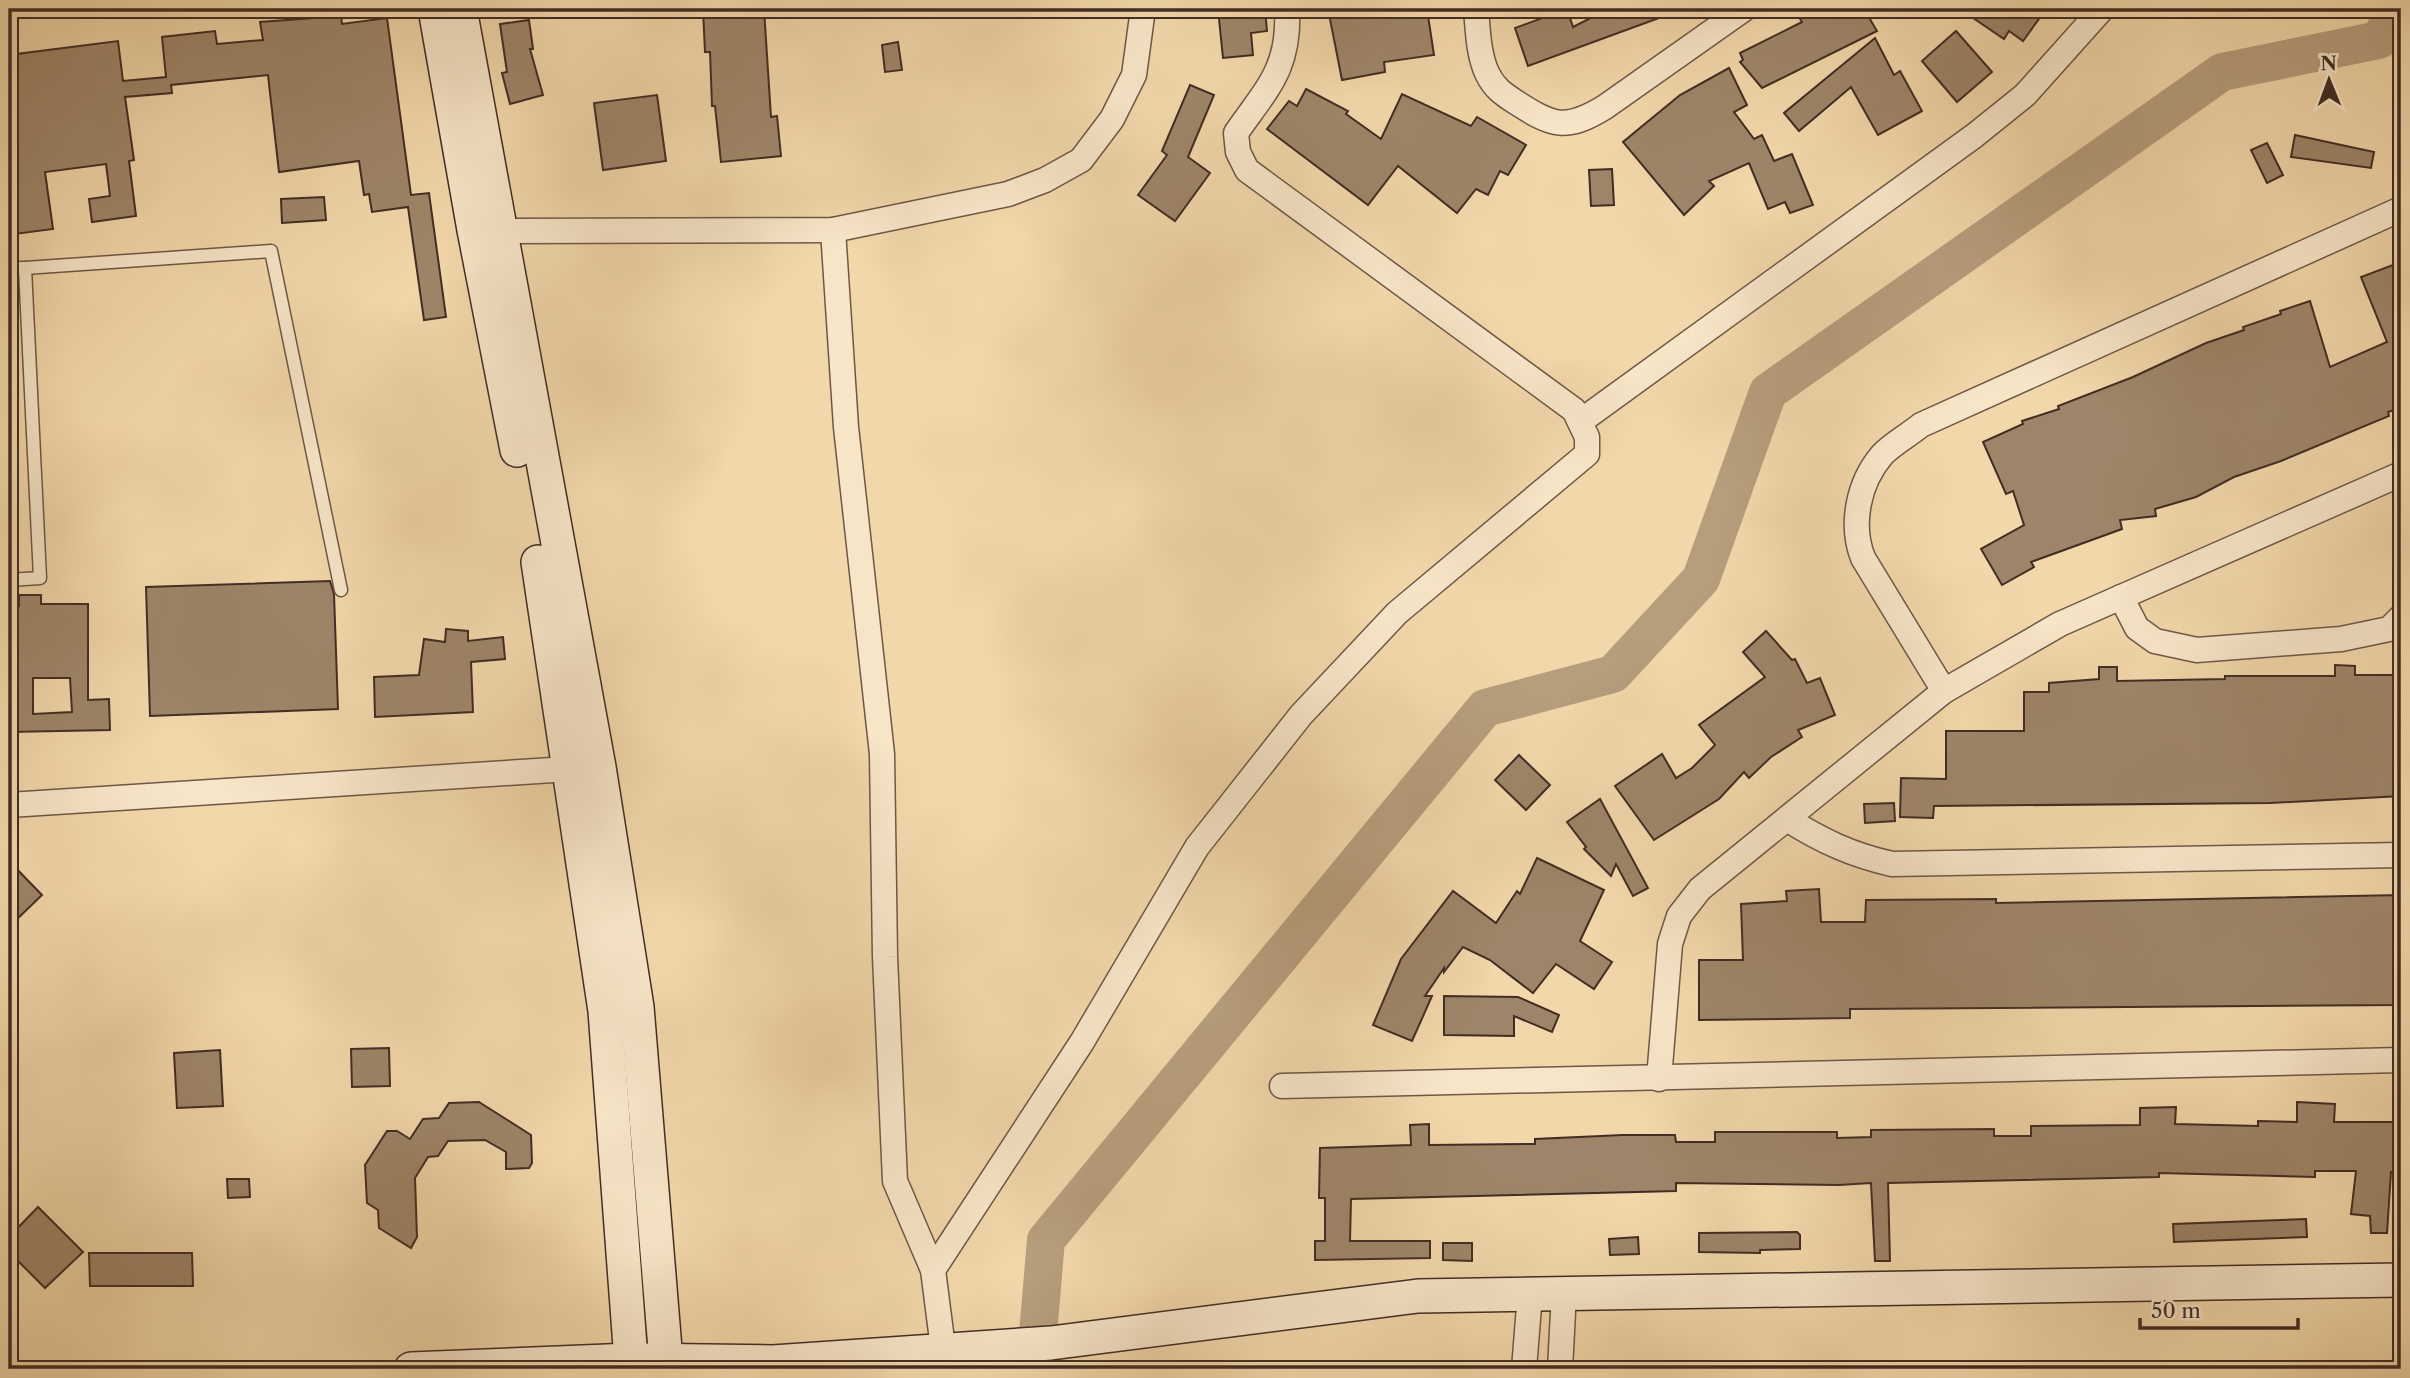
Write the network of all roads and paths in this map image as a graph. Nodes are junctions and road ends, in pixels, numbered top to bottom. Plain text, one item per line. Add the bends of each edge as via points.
1 (435, 9) edge
2 (460, 9) edge
3 (1143, 9) edge
4 (1287, 9) edge
5 (1476, 9) edge
6 (1744, 9) edge
7 (2102, 9) edge
8 (2401, 209) edge
9 (832, 230) junction
10 (488, 231) junction
11 (9, 268) edge
12 (25, 268) junction
13 (1581, 421) junction
14 (2401, 474) edge
15 (9, 580) edge
16 (341, 590) dead end
17 (2121, 597) junction
18 (2401, 617) edge
19 (1944, 691) junction
20 (584, 768) junction
21 (9, 805) edge
22 (1787, 819) junction
23 (2401, 855) edge
24 (2401, 1060) edge
25 (1659, 1079) junction
26 (1282, 1086) dead end
27 (933, 1270) junction
28 (2401, 1280) edge
29 (1564, 1293) junction
30 (1530, 1294) junction
31 (943, 1348) junction
32 (631, 1360) junction
33 (666, 1361) junction
34 (411, 1369) edge
35 (1524, 1369) edge
36 (1560, 1369) edge

1 - 10 street
2 - 10 street
3 - 9 street via 1134,75 1112,119 1081,160 1008,194
4 - 13 street via 1285,57 1236,133 1247,170 1574,410
5 - 6 street via 1486,71 1496,90 1548,122 1587,118
7 - 13 street via 2025,95 1974,136
8 - 19 street via 1921,425 1883,454 1860,498 1856,540
9 - 10 street
9 - 27 street via 846,427 882,754 895,1181
10 - 20 street via 534,537
11 - 12 lane
12 - 15 lane via 40,578
12 - 16 lane via 271,251
13 - 27 street via 1587,454 1397,613 1301,715 1197,846 1082,1042
14 - 17 street
17 - 18 street via 2137,628 2146,635 2197,650 2341,639 2389,629
17 - 19 street via 2060,624
19 - 22 street
20 - 21 street
20 - 32 street
20 - 33 street via 637,1007
22 - 23 street via 1823,842 1892,864
22 - 25 street via 1700,889 1679,916 1670,944
24 - 25 street
25 - 26 street
27 - 31 street
28 - 29 street
29 - 30 street
29 - 36 street
30 - 31 street via 1418,1296 1051,1343
30 - 35 street
31 - 33 street via 773,1362
32 - 33 street
32 - 34 street

